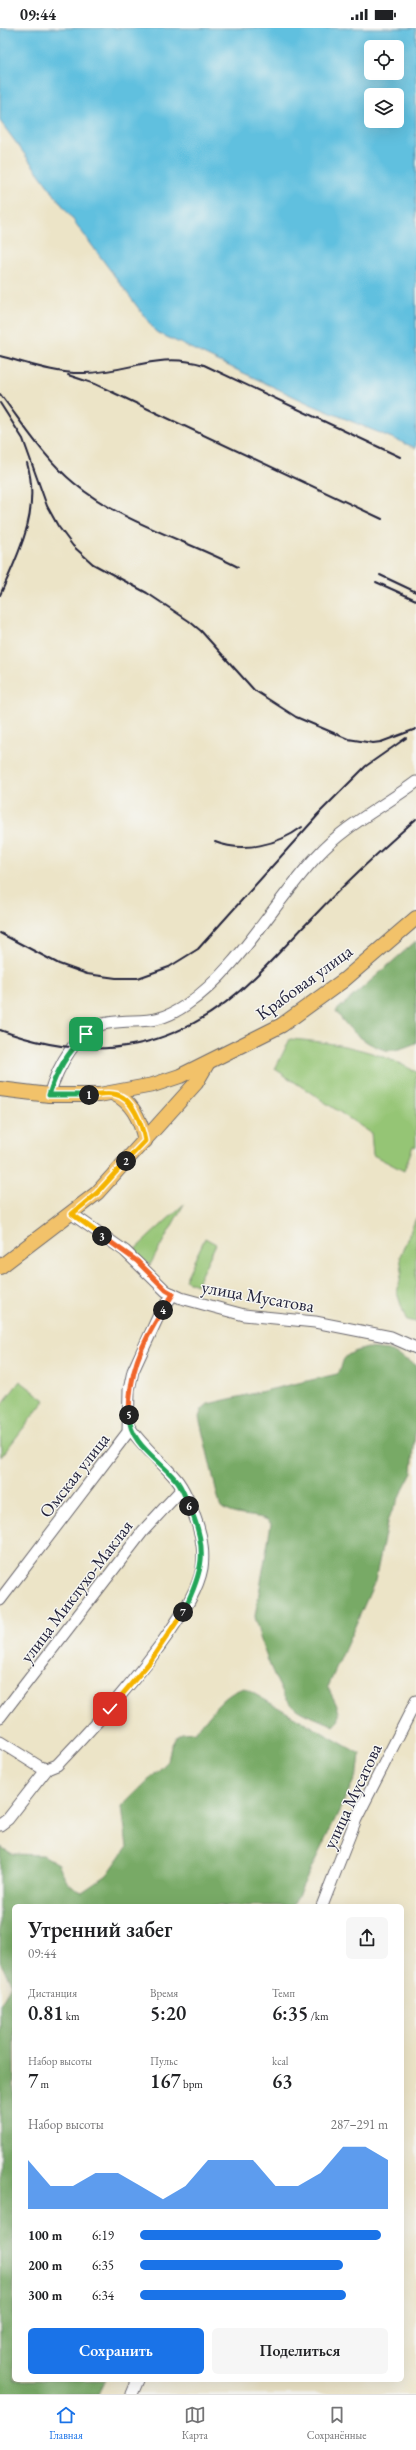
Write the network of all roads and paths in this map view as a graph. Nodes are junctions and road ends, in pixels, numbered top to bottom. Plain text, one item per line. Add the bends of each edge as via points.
1 (416, 782) edge
2 (416, 918) edge
3 (207, 1064) junction
4 (0, 1089) edge
5 (114, 1094) junction
6 (49, 1095) junction
7 (145, 1141) junction
8 (72, 1214) junction
9 (0, 1267) edge
10 (173, 1294) junction
11 (416, 1348) edge
12 (129, 1427) junction
13 (182, 1489) junction
14 (0, 1600) edge
15 (416, 1701) edge
16 (0, 1716) edge
17 (0, 1742) edge
18 (47, 1769) junction
19 (0, 1825) edge
20 (323, 1904) edge
21 (137, 2382) edge
22 (132, 2394) edge

1 - 6 street via 331,841 297,878 216,980 186,1005 158,1019 108,1023 86,1034 72,1049 58,1071
2 - 3 main road, Крабовая улица via 304,1010 282,1025
3 - 5 main road, Крабовая улица via 167,1080
3 - 7 main road via 196,1083
4 - 6 main road, Крабовая улица
5 - 6 main road, Крабовая улица
5 - 7 main road via 129,1103 142,1125
7 - 8 main road via 97,1193
8 - 9 main road
8 - 10 street, улица Мусатова via 125,1251 161,1287
10 - 11 street, улица Мусатова via 192,1302 244,1314 315,1322 391,1337
10 - 12 street, Омская улица via 158,1317 133,1371 129,1390
12 - 13 street via 143,1447
12 - 14 street, Омская улица via 126,1436
13 - 16 street, улица Миклухо-Маклая via 143,1531
13 - 18 street via 202,1538 202,1568 196,1585 182,1613 149,1663 57,1765
15 - 20 street, улица Мусатова via 356,1819
17 - 18 street
18 - 19 street via 8,1819
21 - 22 street

